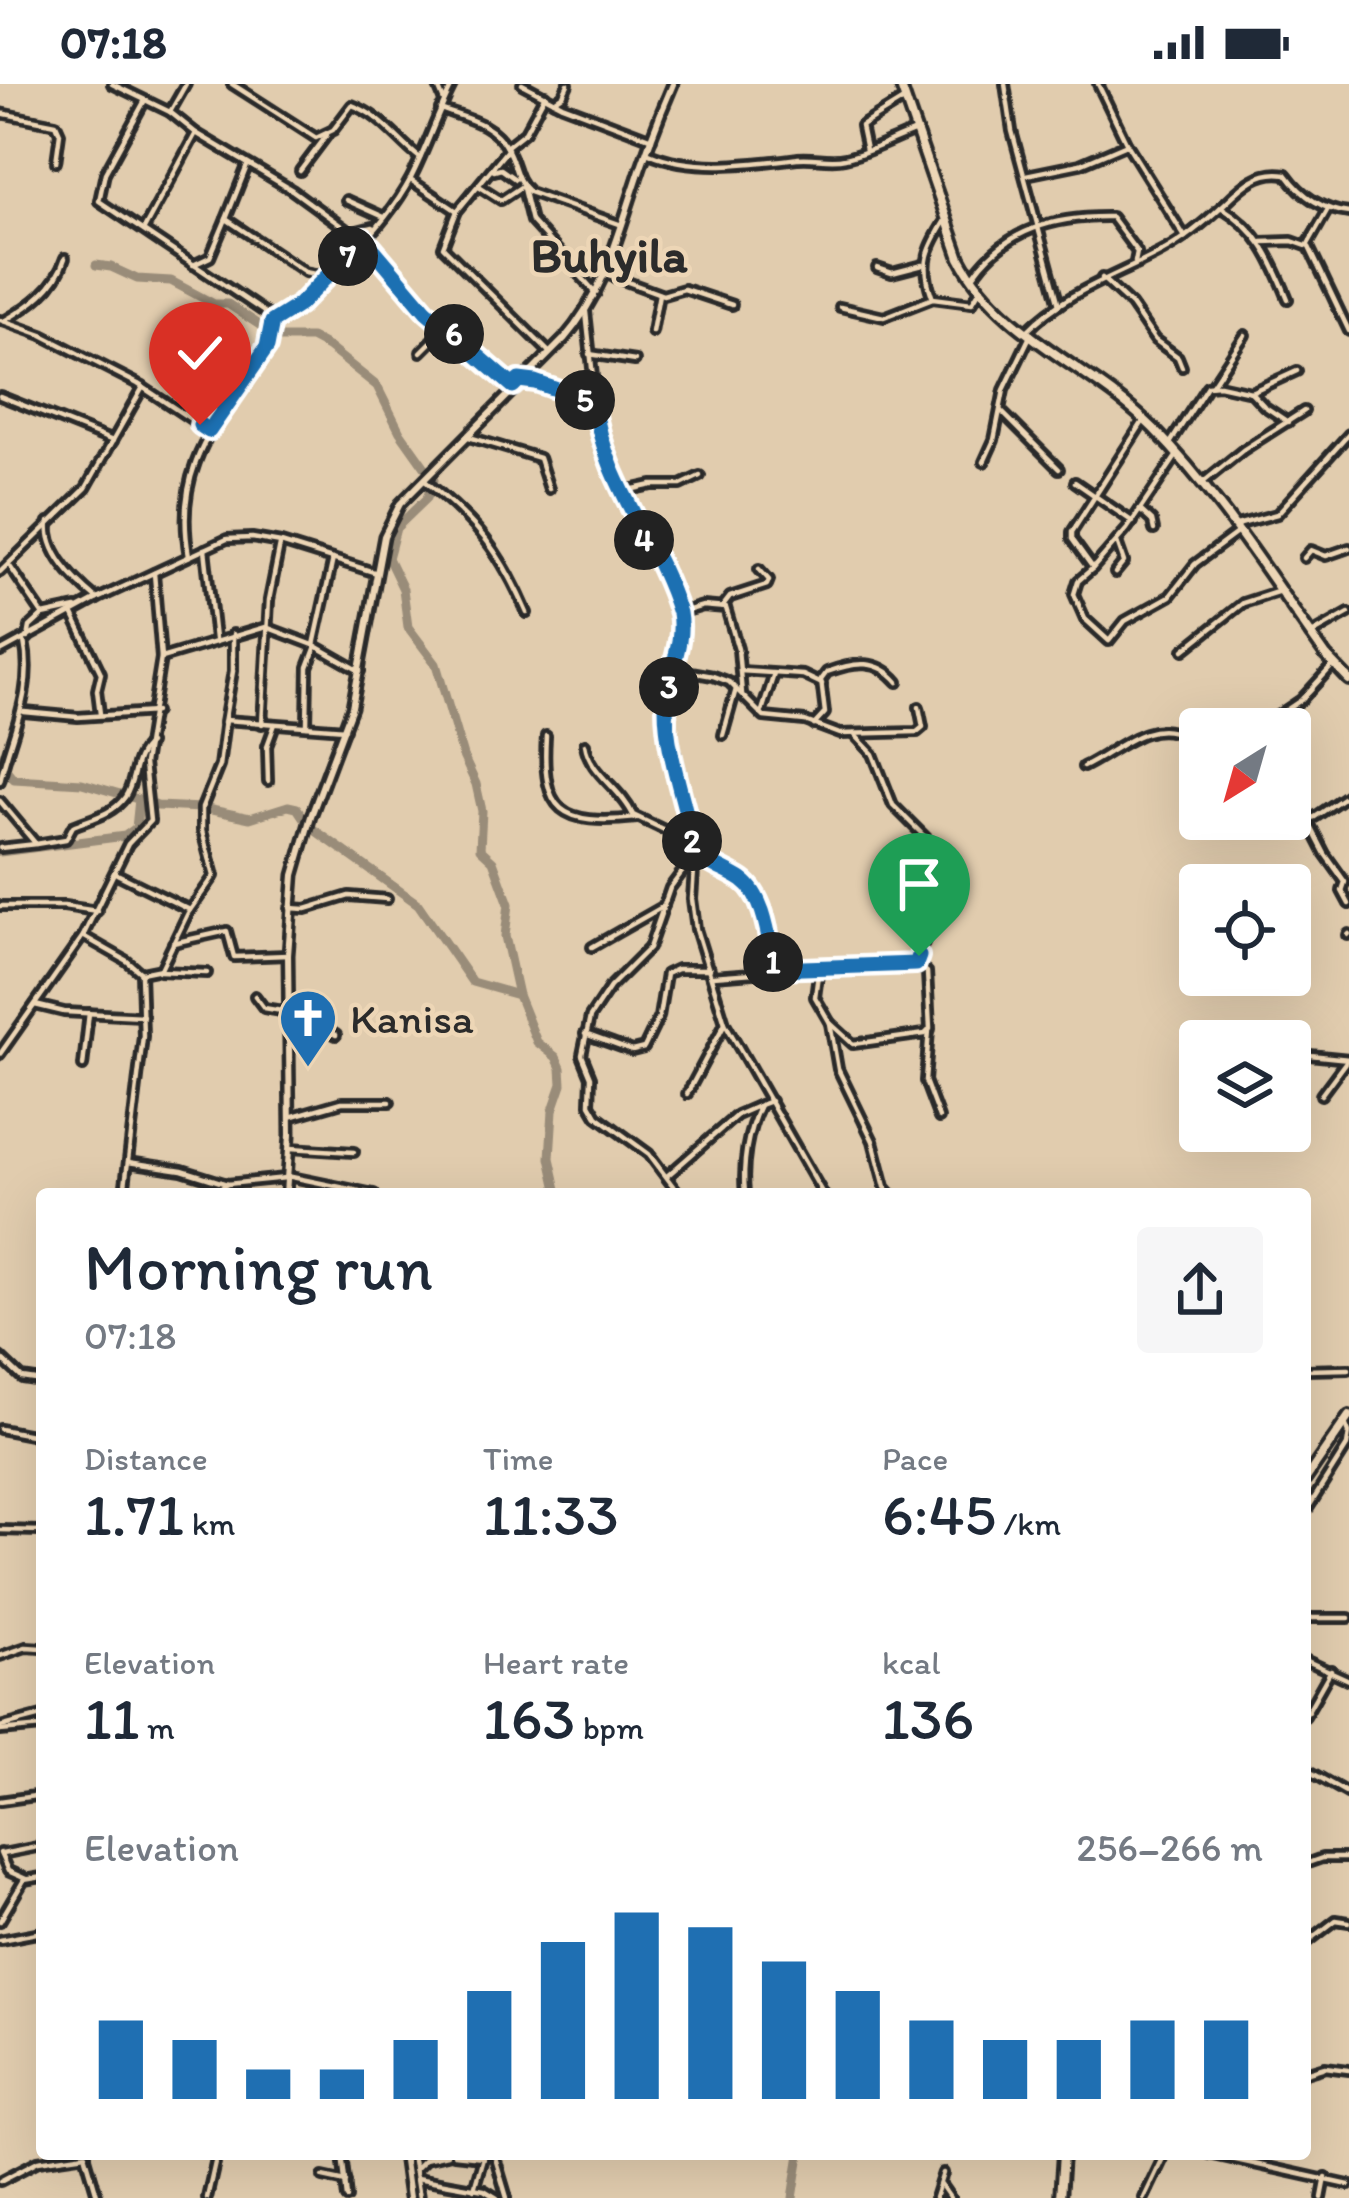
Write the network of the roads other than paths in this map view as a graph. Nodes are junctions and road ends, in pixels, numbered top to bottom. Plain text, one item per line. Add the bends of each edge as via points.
1 (112, 84) edge
2 (135, 84) edge
3 (186, 84) edge
4 (232, 84) edge
5 (437, 84) edge
6 (453, 84) edge
7 (521, 84) edge
8 (568, 84) edge
9 (673, 84) edge
10 (901, 84) edge
11 (1005, 84) edge
12 (1098, 84) edge
13 (136, 95) junction
14 (544, 95) junction
15 (905, 99) junction
16 (444, 101) junction
17 (554, 101) junction
18 (144, 102) junction
19 (440, 110) junction
20 (0, 112) edge
21 (170, 112) junction
22 (916, 131) junction
23 (196, 134) junction
24 (327, 135) junction
25 (652, 139) junction
26 (1127, 143) junction
27 (507, 148) junction
28 (866, 150) junction
29 (647, 152) junction
30 (420, 158) junction
31 (56, 162) dead end
32 (248, 165) junction
33 (300, 171) dead end
34 (491, 172) junction
35 (1026, 176) junction
36 (410, 180) junction
37 (522, 185) junction
38 (479, 186) junction
39 (346, 200) dead end
40 (1222, 207) junction
41 (1328, 209) junction
42 (457, 211) junction
43 (1349, 213) edge
44 (384, 217) junction
45 (226, 219) junction
46 (946, 219) junction
47 (622, 225) junction
48 (375, 226) junction
49 (1039, 226) junction
50 (144, 229) junction
51 (350, 233) junction
52 (1185, 237) junction
53 (363, 239) junction
54 (1262, 242) junction
55 (1307, 246) junction
56 (65, 258) dead end
57 (1136, 262) junction
58 (194, 265) junction
59 (923, 265) junction
60 (877, 268) dead end
61 (606, 274) junction
62 (326, 276) junction
63 (1102, 278) junction
64 (971, 279) junction
65 (980, 290) junction
66 (596, 293) junction
67 (659, 294) junction
68 (933, 298) junction
69 (1288, 299) dead end
70 (732, 305) dead end
71 (1059, 305) junction
72 (840, 307) dead end
73 (585, 310) junction
74 (276, 320) junction
75 (2, 321) edge
76 (445, 328) junction
77 (1349, 331) edge
78 (652, 332) dead end
79 (1029, 333) junction
80 (1245, 335) dead end
81 (421, 352) dead end
82 (549, 352) junction
83 (589, 354) junction
84 (635, 361) dead end
85 (1182, 367) dead end
86 (1297, 371) dead end
87 (516, 383) junction
88 (1212, 385) junction
89 (143, 387) junction
90 (1251, 392) junction
91 (0, 396) edge
92 (594, 403) junction
93 (1001, 411) junction
94 (1304, 411) dead end
95 (1144, 420) junction
96 (1288, 422) junction
97 (209, 431) junction
98 (1349, 434) edge
99 (469, 437) junction
100 (113, 441) junction
101 (1169, 446) junction
102 (1177, 454) junction
103 (984, 462) dead end
104 (1058, 470) dead end
105 (700, 476) dead end
106 (425, 481) junction
107 (1075, 482) dead end
108 (1202, 484) junction
109 (549, 489) dead end
110 (620, 492) junction
111 (1095, 495) junction
112 (1140, 510) junction
113 (49, 522) junction
114 (1132, 522) junction
115 (1235, 529) junction
116 (1154, 530) dead end
117 (1117, 542) junction
118 (281, 543) junction
119 (1349, 548) edge
120 (205, 549) junction
121 (189, 556) junction
122 (1304, 558) dead end
123 (333, 559) junction
124 (9, 565) junction
125 (1093, 568) junction
126 (759, 569) dead end
127 (0, 572) edge
128 (154, 573) junction
129 (377, 573) junction
130 (1115, 573) dead end
131 (1280, 591) junction
132 (97, 598) junction
133 (723, 606) junction
134 (81, 608) junction
135 (72, 613) junction
136 (527, 613) dead end
137 (679, 613) junction
138 (1349, 613) edge
139 (43, 615) junction
140 (266, 627) junction
141 (233, 634) junction
142 (1310, 635) junction
143 (26, 639) junction
144 (215, 639) junction
145 (315, 645) junction
146 (1184, 650) dead end
147 (0, 652) edge
148 (161, 658) junction
149 (1333, 665) junction
150 (674, 669) junction
151 (360, 671) junction
152 (740, 671) junction
153 (774, 674) junction
154 (1349, 680) edge
155 (898, 682) dead end
156 (822, 684) junction
157 (739, 692) junction
158 (919, 707) dead end
159 (1289, 708) edge
160 (22, 711) junction
161 (155, 712) junction
162 (100, 715) junction
163 (761, 715) junction
164 (225, 720) junction
165 (262, 724) junction
166 (274, 724) junction
167 (814, 725) junction
168 (307, 726) junction
169 (345, 729) junction
170 (854, 734) junction
171 (723, 735) dead end
172 (1179, 735) edge
173 (546, 736) dead end
174 (585, 743) dead end
175 (149, 744) junction
176 (1083, 767) dead end
177 (0, 781) edge
178 (268, 782) dead end
179 (1349, 794) edge
180 (0, 801) edge
181 (1311, 817) edge
182 (637, 818) junction
183 (1311, 827) edge
184 (692, 838) junction
185 (928, 841) dead end
186 (36, 844) junction
187 (0, 848) edge
188 (946, 848) dead end
189 (694, 852) junction
190 (117, 874) junction
191 (387, 898) dead end
192 (1349, 904) edge
193 (0, 906) edge
194 (664, 906) junction
195 (290, 908) junction
196 (97, 910) junction
197 (190, 910) junction
198 (83, 936) junction
199 (173, 944) junction
200 (592, 947) dead end
201 (288, 955) junction
202 (916, 964) junction
203 (819, 967) junction
204 (775, 969) junction
205 (159, 971) junction
206 (711, 972) junction
207 (207, 973) dead end
208 (141, 974) junction
209 (255, 996) dead end
210 (35, 1005) junction
211 (288, 1011) junction
212 (89, 1012) junction
213 (142, 1016) junction
214 (830, 1022) junction
215 (725, 1023) junction
216 (929, 1030) junction
217 (585, 1034) junction
218 (336, 1035) dead end
219 (0, 1054) edge
220 (1311, 1056) edge
221 (1348, 1060) edge
222 (83, 1066) dead end
223 (687, 1094) dead end
224 (1321, 1096) dead end
225 (771, 1101) junction
226 (390, 1102) dead end
227 (760, 1106) junction
228 (290, 1117) junction
229 (939, 1118) dead end
230 (290, 1148) junction
231 (354, 1152) dead end
232 (128, 1162) junction
233 (667, 1176) junction
234 (287, 1177) junction
235 (227, 1184) junction
236 (125, 1188) edge
237 (221, 1188) edge
238 (286, 1188) edge
239 (343, 1188) edge
240 (676, 1188) edge
241 (746, 1188) edge
242 (820, 1188) edge
243 (886, 1188) edge
244 (0, 1357) edge
245 (1349, 1369) edge
246 (1311, 1370) edge
247 (36, 1380) edge
248 (1347, 1420) edge
249 (0, 1429) edge
250 (36, 1436) edge
251 (1311, 1469) edge
252 (1311, 1503) edge
253 (0, 1530) edge
254 (36, 1531) edge
255 (1311, 1618) edge
256 (1349, 1618) edge
257 (36, 1648) edge
258 (0, 1656) edge
259 (1311, 1662) edge
260 (1331, 1670) junction
261 (1349, 1680) edge
262 (1311, 1705) edge
263 (36, 1718) edge
264 (36, 1727) edge
265 (0, 1729) edge
266 (1311, 1772) edge
267 (1349, 1794) edge
268 (36, 1796) edge
269 (0, 1801) edge
270 (36, 1847) edge
271 (1, 1854) edge
272 (1349, 1858) edge
273 (1311, 1862) edge
274 (36, 1878) edge
275 (26, 1879) junction
276 (0, 1921) edge
277 (1349, 1922) edge
278 (36, 1933) edge
279 (1311, 1939) edge
280 (0, 1940) edge
281 (1349, 2070) edge
282 (1311, 2071) edge
283 (46, 2160) edge
284 (87, 2160) edge
285 (216, 2160) edge
286 (343, 2160) edge
287 (407, 2160) edge
288 (410, 2160) edge
289 (424, 2160) edge
290 (482, 2160) edge
291 (496, 2160) edge
292 (1063, 2160) edge
293 (1162, 2160) edge
294 (1239, 2160) edge
295 (415, 2173) junction
296 (943, 2173) dead end
297 (322, 2176) dead end
298 (1326, 2177) junction
299 (0, 2180) edge
300 (346, 2182) junction
301 (1349, 2185) edge
302 (941, 2186) junction
303 (474, 2189) junction
304 (98, 2198) edge
305 (207, 2198) edge
306 (347, 2198) edge
307 (409, 2198) edge
308 (419, 2198) edge
309 (496, 2198) edge
310 (508, 2198) edge
311 (935, 2198) edge
312 (950, 2198) edge
313 (1060, 2198) edge
314 (1144, 2198) edge
315 (1322, 2198) edge

1 - 13 street
2 - 13 street
3 - 21 street
4 - 24 street via 307,134
5 - 16 street
6 - 16 street
7 - 14 street
8 - 17 street
9 - 25 street
10 - 15 main road
11 - 35 street
12 - 26 street
13 - 18 street
14 - 17 street
14 - 27 street
15 - 22 main road
15 - 28 street via 861,126
16 - 19 street
17 - 25 street
18 - 21 street
18 - 50 street via 97,196
19 - 27 street via 484,125
19 - 30 street
20 - 31 street via 56,124
21 - 23 street
22 - 28 street
22 - 46 main road
23 - 32 street
23 - 50 street
24 - 30 street via 354,105
24 - 33 street
25 - 29 street
26 - 35 street
26 - 52 street
27 - 34 street
27 - 37 street
28 - 29 street via 830,161 688,164
29 - 47 street
30 - 36 street
32 - 45 street
32 - 51 street
34 - 37 street via 501,169
34 - 38 street
35 - 49 street
36 - 42 street
36 - 44 street
37 - 38 street via 504,200
37 - 47 street
37 - 66 street via 531,221
38 - 42 street
39 - 44 street
40 - 41 street via 1250,181 1279,172
40 - 52 street
40 - 54 street
41 - 43 street
41 - 55 street
42 - 82 street via 442,247
44 - 48 street
45 - 58 street via 210,256
45 - 62 street via 305,272
46 - 59 street
46 - 64 main road
47 - 61 street
48 - 51 street
48 - 53 street
49 - 57 street via 1111,217
49 - 64 street via 993,249
49 - 71 street
50 - 58 street
51 - 53 street
52 - 57 street
53 - 62 street
53 - 76 street
54 - 55 street
54 - 69 street
55 - 77 street
56 - 75 street via 47,290
57 - 63 street
58 - 74 street
59 - 60 street
59 - 68 street
61 - 66 street
61 - 67 street
62 - 74 street
63 - 71 street
63 - 85 street
64 - 65 main road
65 - 68 street via 968,304
65 - 79 main road
66 - 73 street
67 - 70 street via 684,289
67 - 78 street
68 - 72 street via 884,317
71 - 79 street
73 - 82 street
73 - 83 street
74 - 97 street via 272,339
75 - 89 street
76 - 81 street
76 - 87 street
79 - 93 street
79 - 95 main road
80 - 88 street
82 - 87 street
83 - 84 street
83 - 92 street
86 - 90 street
87 - 92 street
87 - 99 street
88 - 90 street
88 - 101 street
89 - 97 street
89 - 100 street
90 - 96 street
91 - 100 street
92 - 110 street
93 - 103 street
93 - 104 street
94 - 96 street
95 - 101 main road
95 - 111 street
96 - 108 street
97 - 121 street via 184,506
98 - 115 street via 1277,514
99 - 106 street
99 - 109 street via 539,458
100 - 113 street via 86,488
101 - 102 main road
102 - 108 main road
102 - 112 street
105 - 110 street
106 - 129 street via 393,512
106 - 136 street via 491,544
107 - 111 street
108 - 115 main road
110 - 137 street
111 - 114 street
111 - 125 street via 1071,536
112 - 114 street
112 - 116 street
113 - 124 street
113 - 132 street via 51,548
114 - 117 street
115 - 125 street via 1170,596 1119,626 1109,641 1076,602 1076,584
115 - 131 main road
117 - 125 street
117 - 130 street via 1124,562
118 - 120 street via 240,538
118 - 123 street
118 - 140 street
119 - 122 street via 1326,556 1311,550
120 - 121 street
120 - 144 street
121 - 128 street
123 - 129 street
123 - 145 street
124 - 127 street
124 - 139 street
126 - 133 street via 769,584
128 - 132 street
128 - 148 street
129 - 151 street
131 - 142 main road
131 - 146 street via 1244,603
132 - 134 street
133 - 137 street
133 - 152 street
134 - 135 street
134 - 139 street
135 - 143 street
135 - 162 street via 99,668
137 - 150 street
138 - 142 street
139 - 143 street
140 - 141 street
140 - 145 street
140 - 165 street
141 - 144 street
141 - 164 street
142 - 149 main road
143 - 147 street
143 - 160 street
144 - 148 street
145 - 151 street
145 - 168 street
148 - 161 street
149 - 154 main road
149 - 159 street
150 - 157 street via 713,676
150 - 184 street via 667,725
151 - 169 street
152 - 153 street
152 - 157 street
153 - 156 street
153 - 163 street
155 - 156 street via 873,663 832,670
156 - 167 street via 825,712
157 - 163 street
157 - 171 street
158 - 170 street via 922,731
160 - 162 street
160 - 177 street
161 - 162 street
161 - 175 street
163 - 167 street
164 - 165 street
164 - 197 street via 204,800 202,830 215,869
165 - 166 street
166 - 168 street
166 - 178 street
167 - 170 street
168 - 169 street
169 - 195 street via 297,861
170 - 185 street via 873,754 893,805
172 - 176 street via 1152,728
173 - 182 street via 545,783 556,805 584,817
174 - 182 street via 587,757
175 - 186 street via 138,754 126,796 111,810 73,826 66,839
175 - 190 street via 150,821 128,844
179 - 181 street
180 - 186 street
182 - 184 street
183 - 192 street via 1345,882
184 - 189 street
186 - 187 street
188 - 202 street via 942,893
189 - 194 street
189 - 204 street via 753,891
189 - 206 street via 693,916
190 - 196 street
190 - 197 street
191 - 195 street
193 - 196 street
194 - 200 street
194 - 217 street via 649,948 598,1003
195 - 201 street
196 - 198 street
197 - 199 street
198 - 208 street
198 - 210 street
199 - 201 street via 226,931 234,958
199 - 205 street
201 - 211 street
202 - 203 street
202 - 216 street via 928,976
203 - 204 street
203 - 214 street via 815,997
204 - 206 street
205 - 207 street
205 - 208 street
206 - 215 street
206 - 217 street via 666,974 644,1048
208 - 213 street
209 - 211 street via 264,1008
210 - 212 street
210 - 219 street
211 - 218 street
211 - 228 street
212 - 213 street
212 - 222 street
213 - 232 street
214 - 216 street via 853,1044
214 - 243 street via 838,1069
215 - 223 street
215 - 225 street
216 - 229 street via 925,1077
217 - 233 street via 593,1110
220 - 221 street
221 - 224 street
225 - 227 street
225 - 242 street
226 - 228 street via 342,1102
227 - 233 street via 737,1114
227 - 241 street
228 - 230 street
230 - 231 street
230 - 234 street
232 - 235 street
232 - 236 street
233 - 240 street
234 - 235 street
234 - 238 street
234 - 239 street
235 - 237 street
244 - 247 street
245 - 246 street
248 - 251 main road
248 - 252 street via 1347,1446
249 - 250 street
253 - 254 street
255 - 256 street
257 - 258 street
259 - 260 street
260 - 261 street
260 - 262 street
263 - 265 street
264 - 265 street
266 - 267 street
268 - 269 street
270 - 271 street
271 - 275 street via 8,1871
272 - 273 street
274 - 275 street
275 - 276 street
277 - 279 street via 1336,1920
278 - 280 street
281 - 282 street
283 - 299 street
284 - 304 street
285 - 305 street
286 - 300 street
287 - 307 street
288 - 295 street
289 - 295 street
290 - 303 street
291 - 310 street
292 - 313 main road
293 - 314 street
294 - 298 street
295 - 303 street
295 - 308 street
296 - 302 street
297 - 300 street
298 - 301 street
298 - 315 street
300 - 306 street
302 - 311 street
302 - 312 street
303 - 309 street

